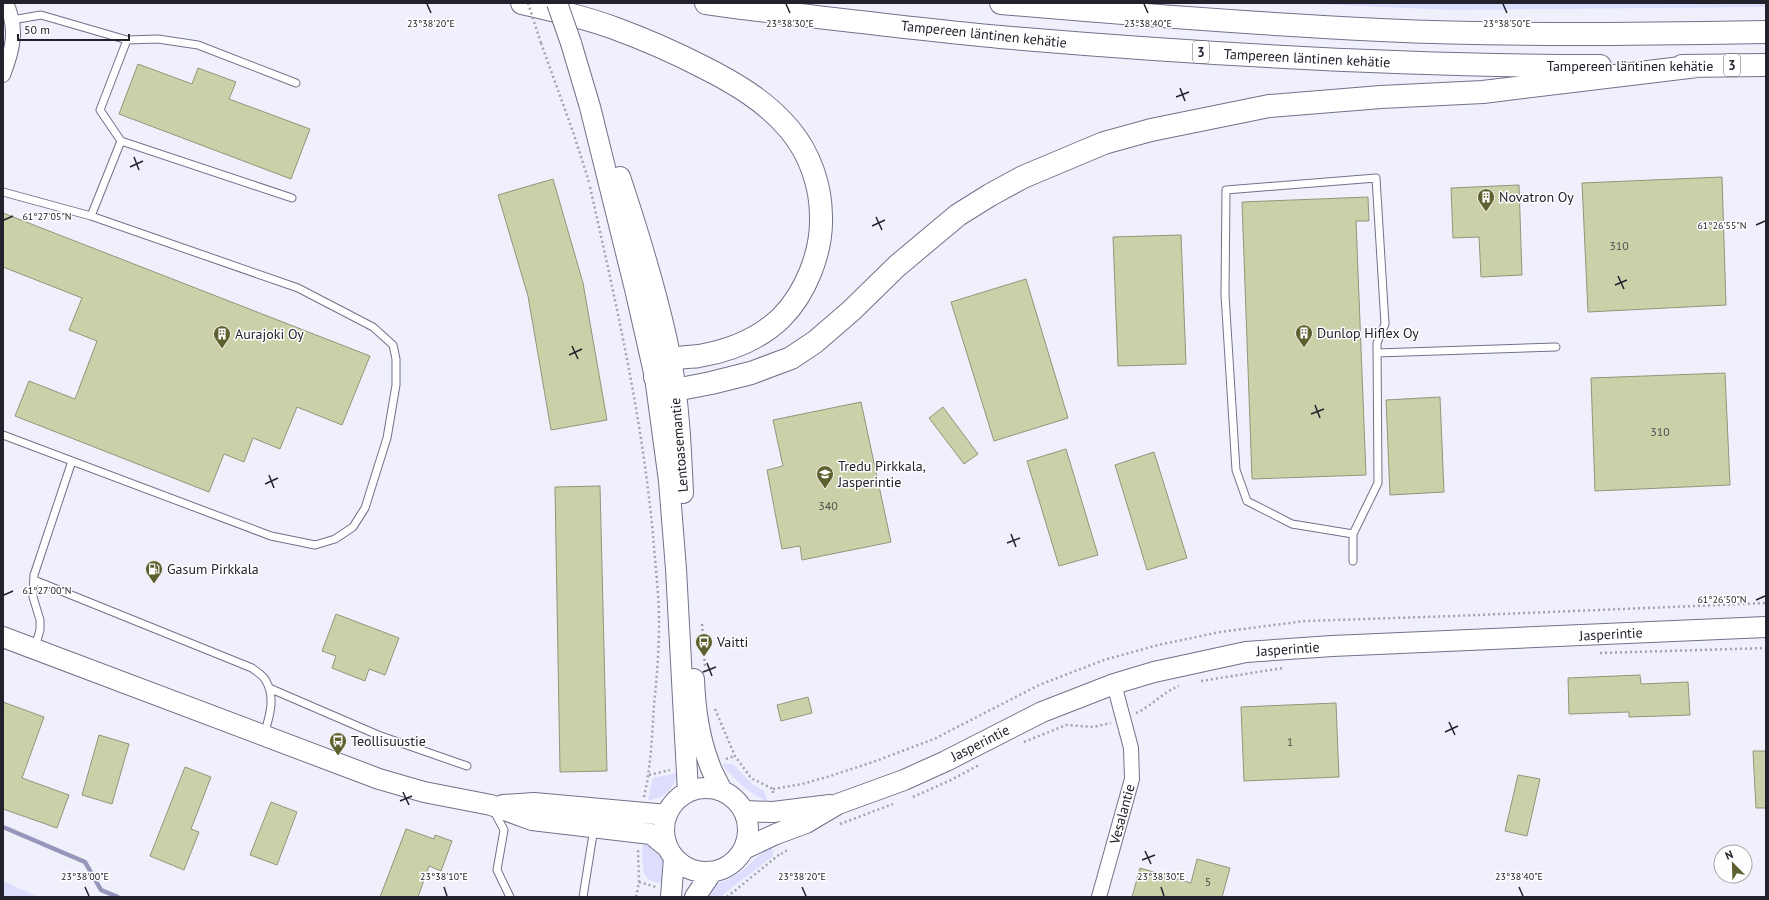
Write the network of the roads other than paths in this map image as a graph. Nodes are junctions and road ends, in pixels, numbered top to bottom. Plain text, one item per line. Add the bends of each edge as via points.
1 (6, 3) edge
2 (522, 3) edge
3 (557, 3) edge
4 (706, 3) edge
5 (1001, 3) edge
6 (12, 20) junction
7 (1766, 32) edge
8 (127, 40) junction
9 (1766, 65) edge
10 (1698, 66) junction
11 (3, 75) edge
12 (296, 83) dead end
13 (590, 107) junction
14 (121, 142) junction
15 (3, 192) edge
16 (292, 198) dead end
17 (91, 216) junction
18 (1556, 347) dead end
19 (1378, 353) junction
20 (670, 360) junction
21 (655, 377) junction
22 (675, 390) junction
23 (3, 435) edge
24 (72, 461) junction
25 (1353, 534) junction
26 (1353, 561) dead end
27 (34, 580) junction
28 (1766, 627) edge
29 (3, 637) edge
30 (34, 649) junction
31 (1114, 684) junction
32 (269, 688) junction
33 (264, 735) junction
34 (467, 766) dead end
35 (722, 791) junction
36 (688, 792) junction
37 (838, 804) junction
38 (491, 806) junction
39 (744, 810) junction
40 (667, 815) junction
41 (641, 823) junction
42 (594, 827) junction
43 (744, 850) junction
44 (671, 853) junction
45 (712, 872) junction
46 (510, 897) edge
47 (583, 897) edge
48 (671, 897) edge
49 (695, 897) edge
50 (1100, 897) edge

1 - 6 street
2 - 20 highway via 613,27 718,75 771,110 802,146 811,165 821,204 822,227 812,267 795,301 781,318 748,341 701,356
3 - 13 main road, Lentoasemantie, bridge
4 - 10 highway, Tampereen läntinen kehätie / 3 via 998,36 1196,52 1386,62
5 - 7 highway, 3 via 1198,20 1383,30 1553,34
6 - 8 lane via 41,15
6 - 11 street via 12,50
8 - 12 lane via 158,39 198,45
8 - 14 lane via 100,110
9 - 10 highway, Tampereen läntinen kehätie / 3
10 - 22 highway via 1483,92 1269,106 1159,128 1104,144 1023,178 958,215 897,266 815,342 791,358 751,373
13 - 20 main road, Lentoasemantie via 618,173 646,257
13 - 21 main road, Lentoasemantie
14 - 16 lane
14 - 17 lane
15 - 17 lane
17 - 24 lane via 298,288 373,327 393,345 396,385 387,438 365,508 354,526 335,539 315,545 271,536
18 - 19 lane
19 - 25 lane via 1378,483
19 - 25 lane via 1377,344 1385,324 1376,178 1226,190 1225,295 1236,470 1247,502 1292,524
20 - 21 highway
20 - 22 main road, Lentoasemantie
21 - 22 highway
21 - 36 main road, Lentoasemantie via 670,481
22 - 35 main road, Lentoasemantie via 683,478 695,694 709,764
23 - 24 lane
24 - 27 lane
25 - 26 lane
27 - 30 lane via 33,597 40,620 40,630
27 - 32 lane via 252,668 266,681
28 - 31 main road, Jasperintie via 1246,652 1154,672
29 - 30 main road
30 - 33 main road
31 - 37 main road, Jasperintie via 1042,712 904,780
31 - 50 street, Vesalantie via 1131,748 1132,779
32 - 33 lane via 272,696
32 - 34 lane via 378,735
33 - 38 main road via 379,779 424,792
35 - 36 main road via 711,788
35 - 39 main road via 735,799
36 - 40 main road via 679,798
37 - 39 main road, Jasperintie via 773,812
37 - 43 main road, Jasperintie via 806,823
38 - 41 main road via 534,803
38 - 42 main road via 532,820
38 - 46 lane via 504,830 497,870
39 - 43 main road via 748,823 748,837
40 - 41 main road
40 - 44 main road via 664,836
41 - 42 main road
41 - 44 main road
42 - 47 lane
43 - 45 main road via 724,869
44 - 45 main road via 685,867 698,872
44 - 48 main road
45 - 49 main road

